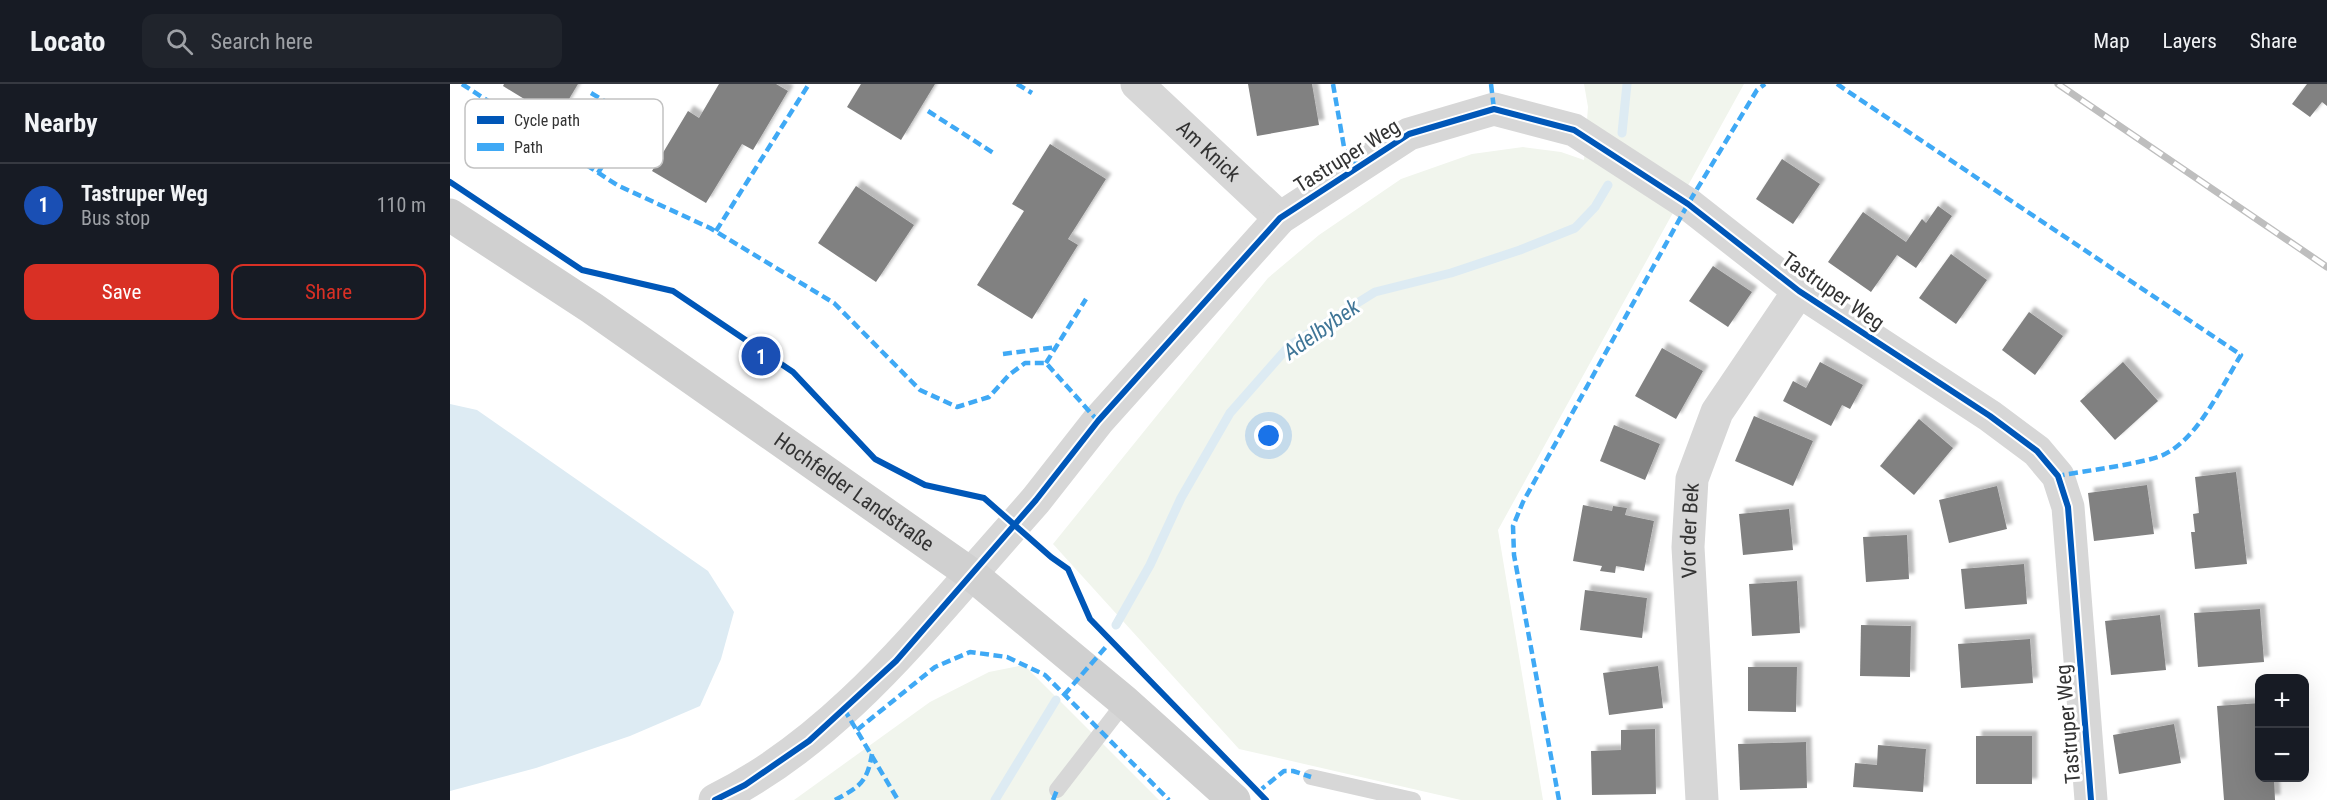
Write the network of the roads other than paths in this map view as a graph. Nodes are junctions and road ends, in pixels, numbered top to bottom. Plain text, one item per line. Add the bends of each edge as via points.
1 (1137, 84) edge
2 (450, 215) edge
3 (1280, 218) junction
4 (1799, 291) junction
5 (971, 574) junction
6 (1125, 702) junction
7 (1311, 777) dead end
8 (1057, 790) dead end
9 (715, 800) edge
10 (1234, 800) edge
11 (1413, 800) edge
12 (1702, 800) edge
13 (2091, 800) edge

1 - 3 street, Am Knick
2 - 5 main road, Hochfelder Landstraße via 592,308
3 - 4 street, Tastruper Weg via 1409,134 1494,109 1574,130 1688,204
3 - 5 street, Tastruper Weg via 1098,421
4 - 12 street, Vor der Bek via 1717,412 1692,480 1688,547
4 - 13 street, Tastruper Weg via 1990,416 2037,451 2058,476 2068,507
5 - 6 main road, Hochfelder Landstraße
5 - 9 street, Tastruper Weg via 896,661 809,741 745,785
6 - 8 lane
6 - 10 main road, Hochfelder Landstraße
7 - 11 lane

